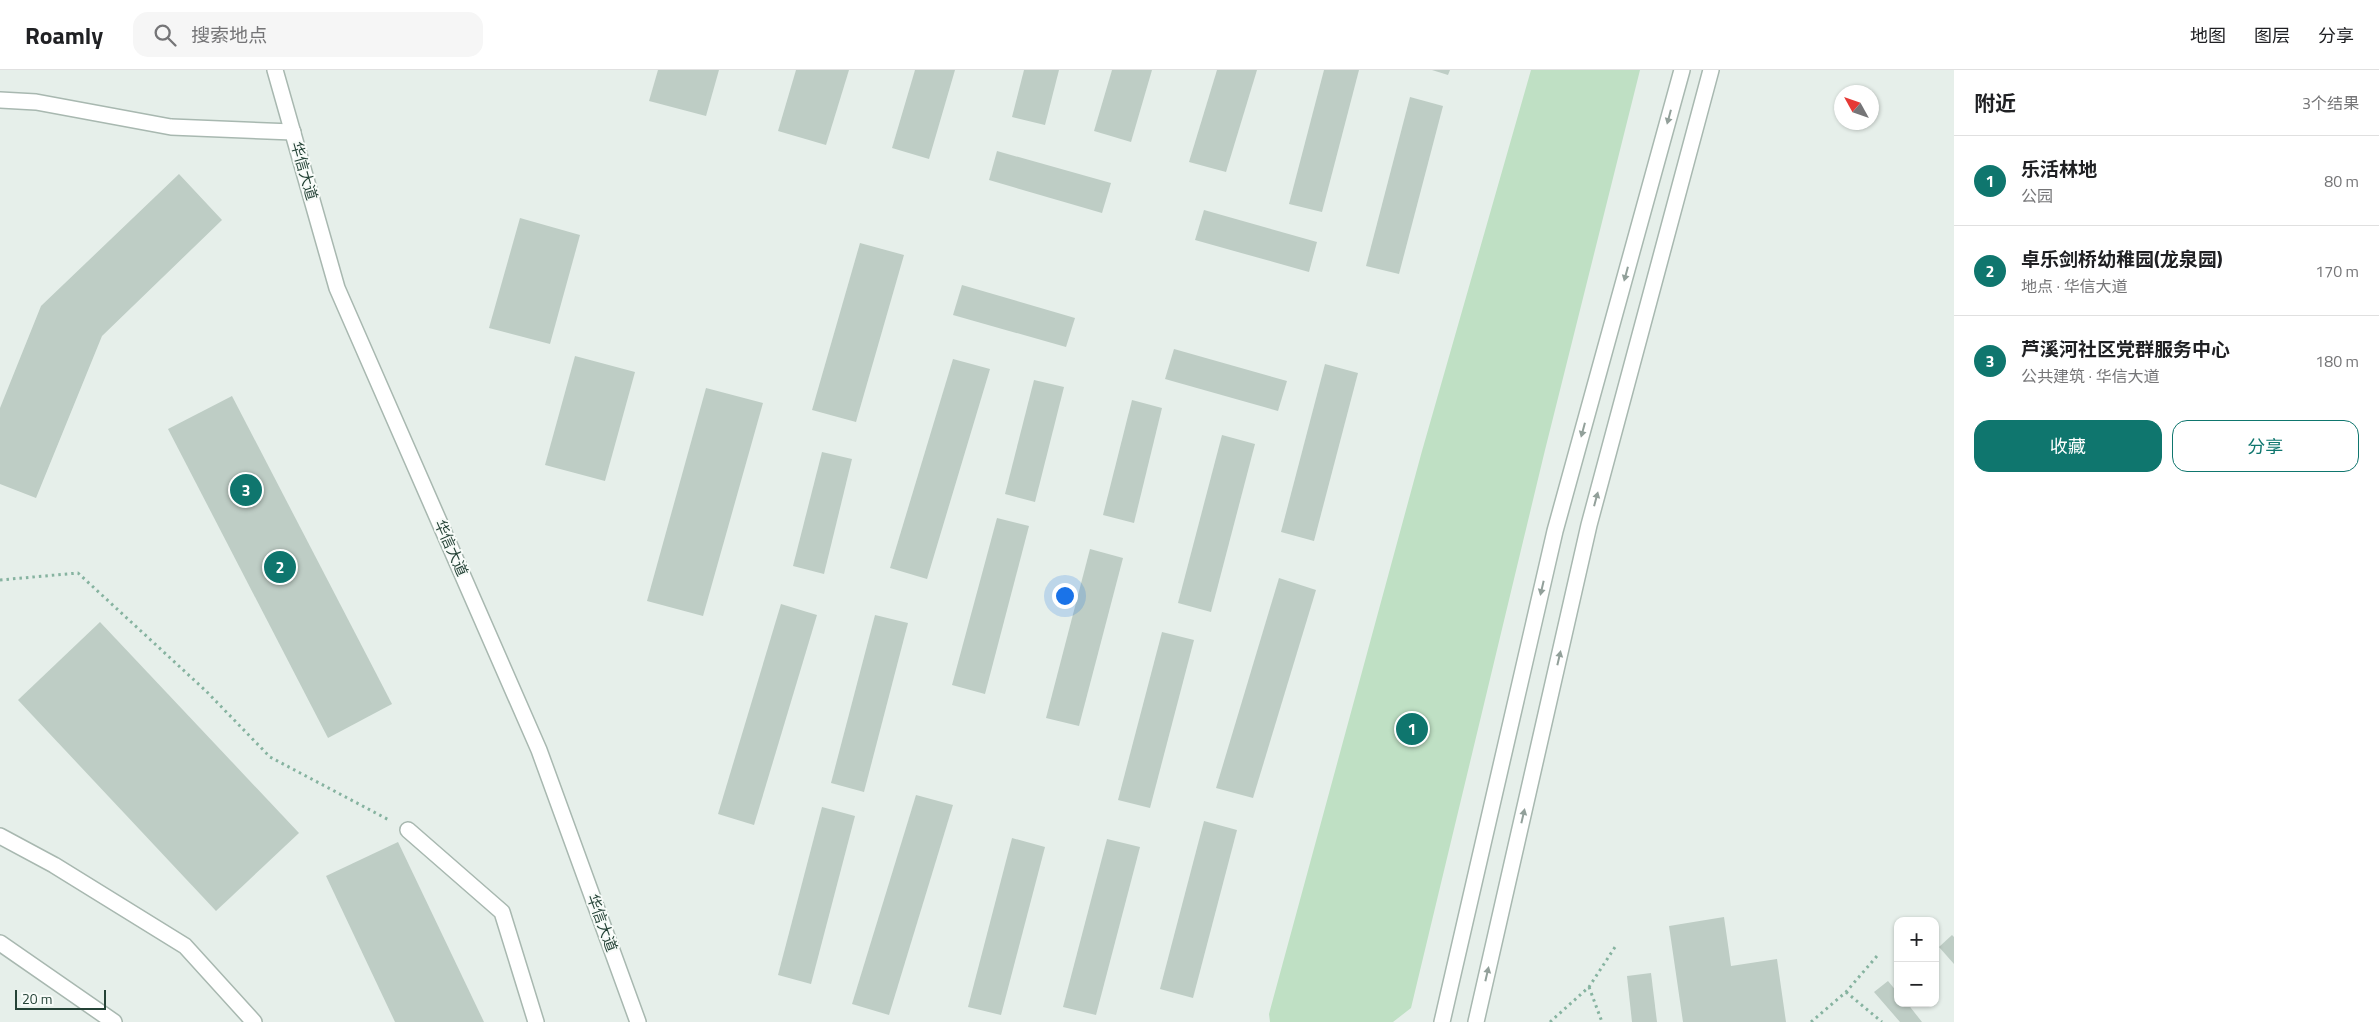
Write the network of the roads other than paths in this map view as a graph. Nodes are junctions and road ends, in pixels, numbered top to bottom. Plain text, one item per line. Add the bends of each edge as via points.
1 (275, 70) edge
2 (1682, 70) edge
3 (1711, 70) edge
4 (0, 100) edge
5 (293, 132) junction
6 (408, 830) road end
7 (0, 836) edge
8 (0, 943) edge
9 (114, 1022) edge
10 (254, 1022) edge
11 (536, 1022) edge
12 (638, 1022) edge
13 (1442, 1022) edge
14 (1476, 1022) edge

1 - 5 street, 华信大道
2 -> 13 street via 1555,531
14 -> 3 street via 1590,525
4 - 5 street via 36,102 171,127
5 - 12 street, 华信大道 via 337,288 539,750
6 - 11 street via 502,912
7 - 10 street via 54,865 186,946
8 - 9 street

